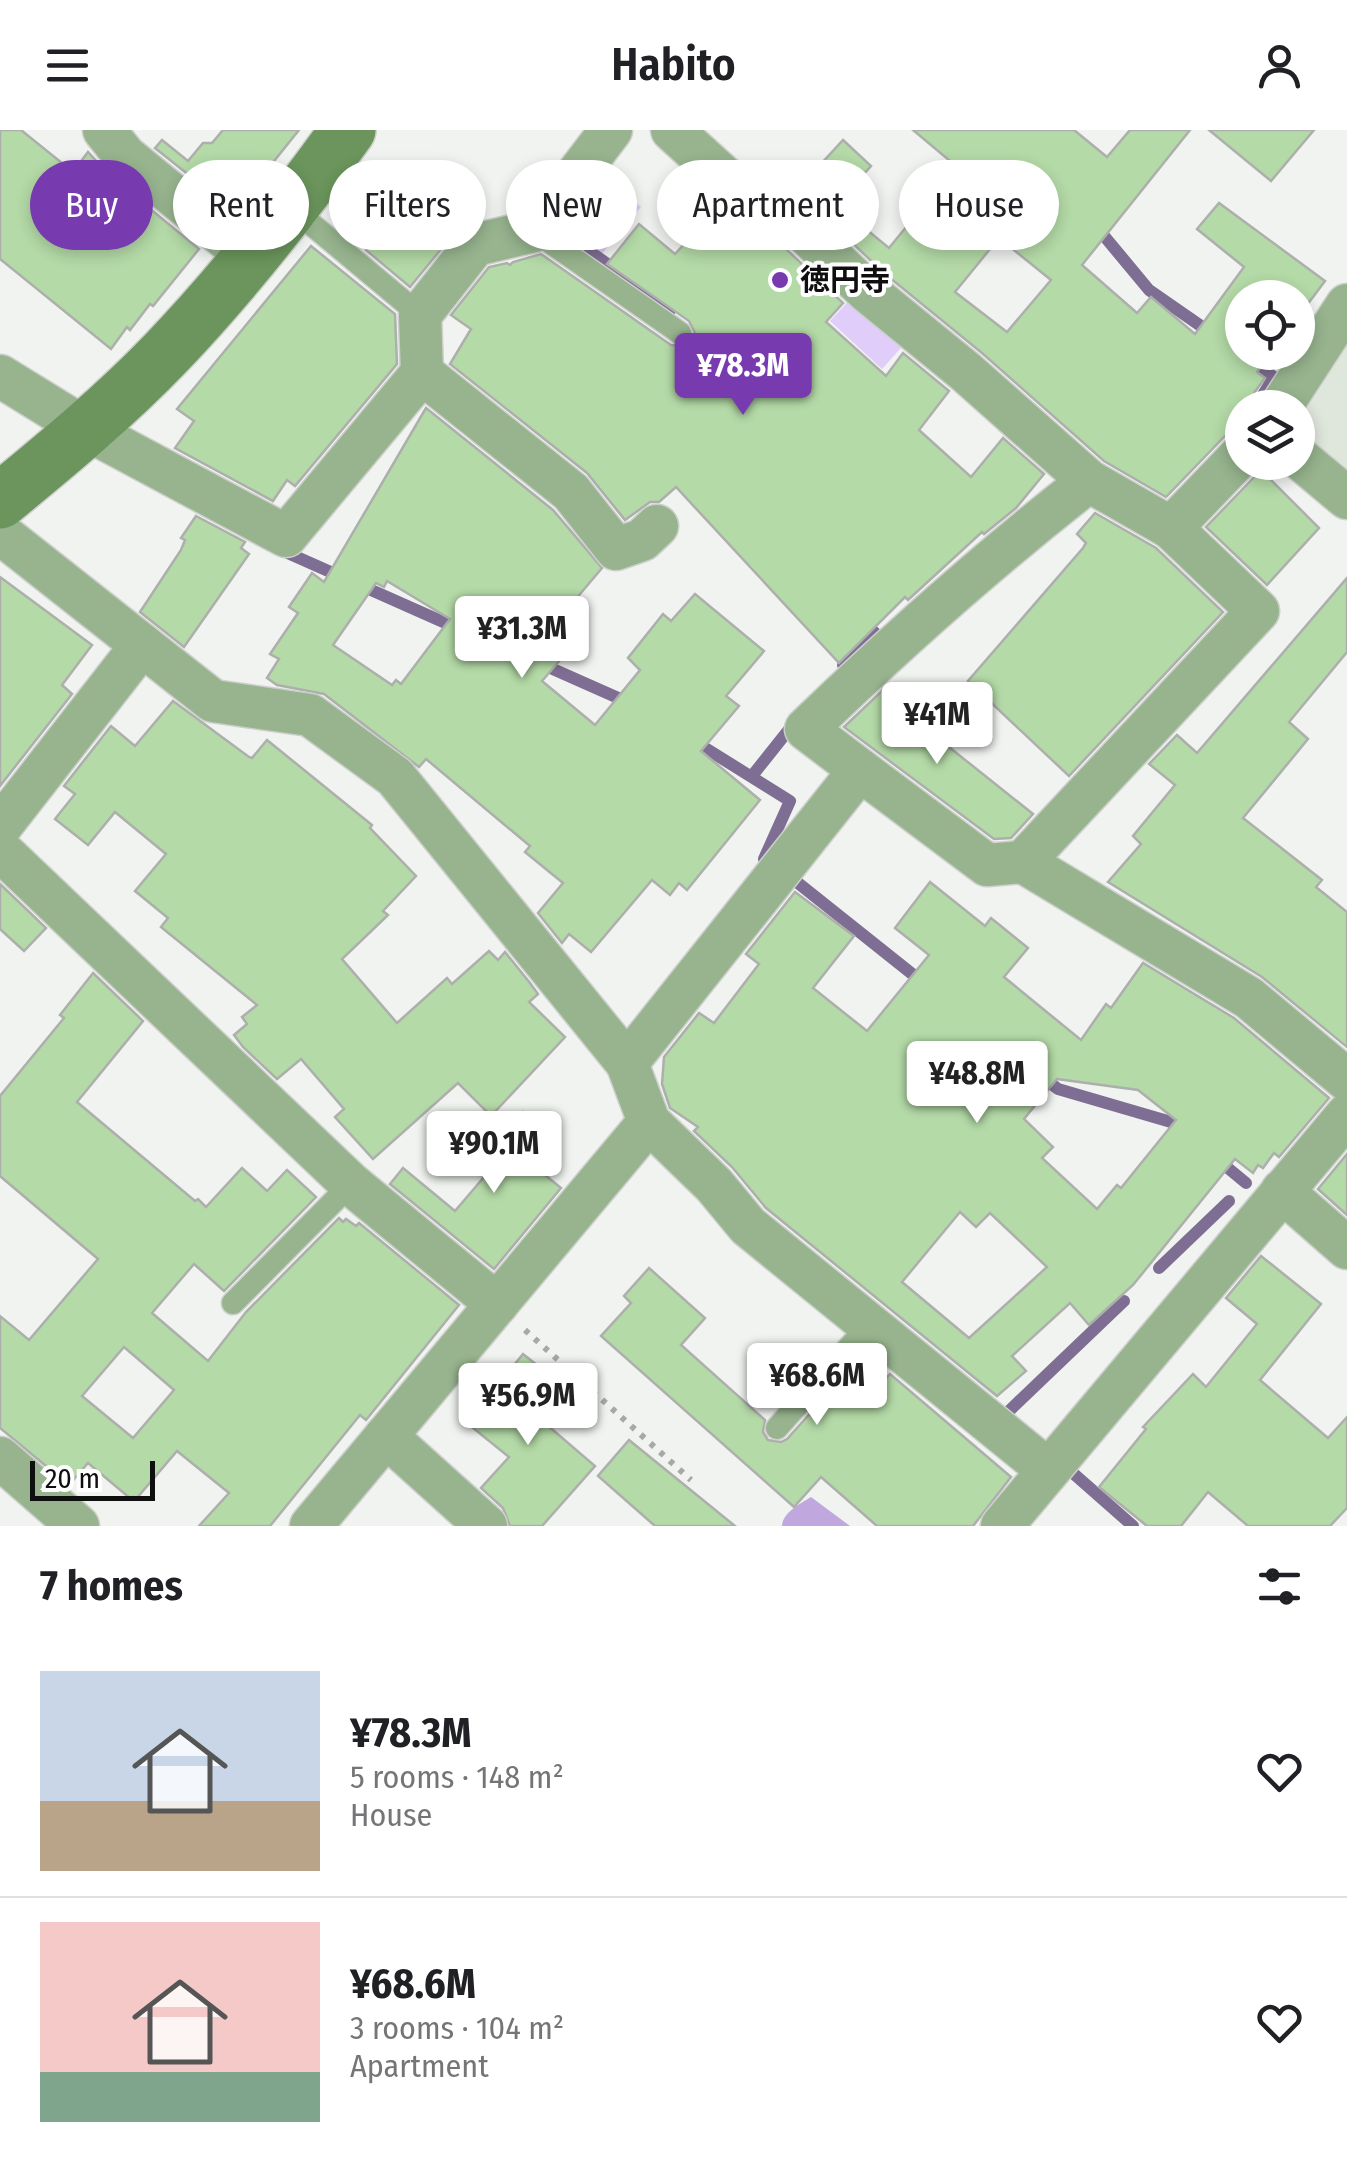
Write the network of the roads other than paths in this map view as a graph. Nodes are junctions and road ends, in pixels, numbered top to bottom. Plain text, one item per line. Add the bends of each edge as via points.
1 (104, 130) edge
2 (348, 130) edge
3 (610, 130) edge
4 (672, 130) edge
5 (587, 160) edge
6 (309, 184) edge
7 (309, 222) edge
8 (506, 238) edge
9 (257, 250) edge
10 (561, 250) edge
11 (250, 258) junction
12 (1347, 305) edge
13 (420, 315) junction
14 (680, 333) dead end
15 (422, 374) junction
16 (0, 376) edge
17 (1292, 390) edge
18 (86, 430) junction
19 (1315, 471) edge
20 (1225, 472) edge
21 (1089, 481) junction
22 (1347, 498) edge
23 (0, 501) edge
24 (657, 526) dead end
25 (1171, 528) junction
26 (0, 533) edge
27 (142, 645) junction
28 (860, 770) junction
29 (0, 827) edge
30 (0, 850) edge
31 (1023, 862) junction
32 (627, 1063) junction
33 (1347, 1080) edge
34 (1347, 1114) edge
35 (649, 1122) junction
36 (351, 1184) junction
37 (1282, 1191) junction
38 (1347, 1248) edge
39 (233, 1304) dead end
40 (497, 1304) junction
41 (869, 1325) junction
42 (777, 1428) dead end
43 (386, 1436) junction
44 (0, 1458) edge
45 (1048, 1470) junction
46 (78, 1526) edge
47 (311, 1526) edge
48 (486, 1526) edge
49 (1002, 1526) edge

1 - 11 street via 124,156
2 - 6 main road
3 - 5 street
4 - 21 street via 736,188 778,206
7 - 13 lane
8 - 13 street via 474,245
9 - 11 main road
10 - 14 lane
11 - 18 main road
12 - 17 street
13 - 15 street
15 - 18 street via 286,536
15 - 24 street via 571,492 616,549
16 - 18 street
18 - 23 main road
19 - 22 street
20 - 25 street
21 - 25 street
21 - 28 street via 909,630 806,729
25 - 31 street via 1258,611
26 - 27 street
27 - 29 street
27 - 32 street via 213,700 310,715 395,777
28 - 31 street via 987,865
28 - 32 street
30 - 36 street
31 - 33 street via 1249,998
32 - 35 street
34 - 37 street
35 - 40 street
35 - 41 street via 748,1226
36 - 39 lane
36 - 40 street
37 - 38 street
37 - 45 street
40 - 43 street
41 - 42 lane
41 - 45 street
43 - 47 street
43 - 48 street
44 - 46 street
45 - 49 street

